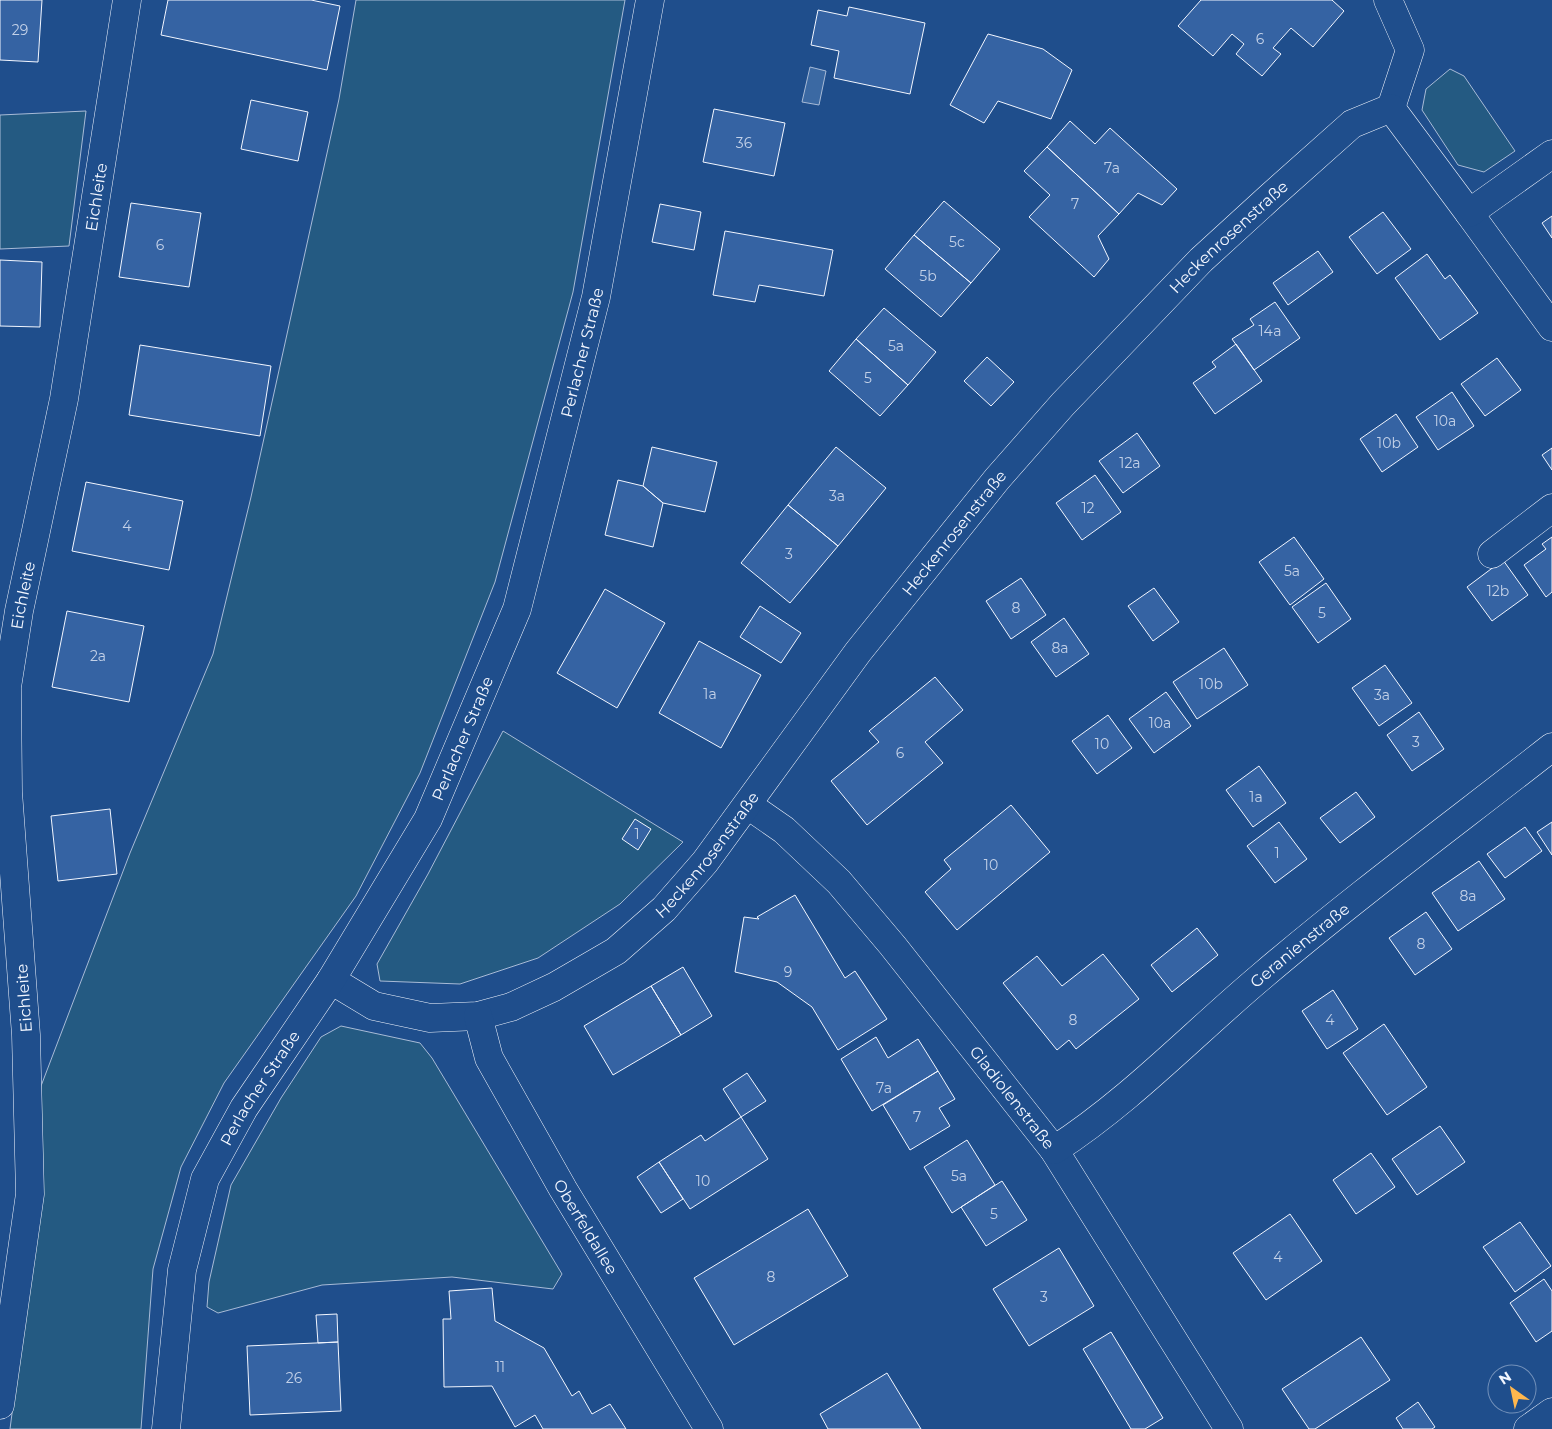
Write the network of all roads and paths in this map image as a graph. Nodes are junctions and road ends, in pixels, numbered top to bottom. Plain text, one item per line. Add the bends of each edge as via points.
1 (127, 0) edge
2 (650, 0) edge
3 (1388, 0) edge
4 (1391, 108) junction
5 (1552, 154) edge
6 (1469, 213) junction
7 (1552, 327) edge
8 (1552, 508) edge
9 (1492, 554) dead end
10 (1552, 747) edge
11 (748, 805) junction
12 (331, 980) junction
13 (478, 1016) junction
14 (1054, 1150) junction
15 (0, 1405) edge
16 (1552, 1412) edge
17 (166, 1429) edge
18 (709, 1429) edge
19 (1230, 1429) edge
20 (1528, 1429) edge

1 - 15 street, Eichleite via 64,399 6,687 8,792 26,1036 30,1194
2 - 12 street, Perlacher Straße via 596,297 517,610 428,819
3 - 4 street via 1410,50
4 - 6 street
4 - 11 street, Heckenrosenstraße via 1352,124 1200,260 1063,404 997,479 858,652
5 - 6 street
6 - 7 street
8 - 9 street
10 - 14 street, Geranienstraße via 1337,914 1261,976 1092,1126
11 - 13 street, Heckenrosenstraße via 664,909 616,951 554,987 510,1007
11 - 14 street, Gladiolenstraße via 784,830 839,882
12 - 13 street, Heckenrosenstraße via 374,1006 430,1018
12 - 17 street, Perlacher Straße via 244,1108 205,1179 182,1270
13 - 18 street, Oberfeldallee via 489,1058 563,1189
14 - 19 street, Gladiolenstraße
16 - 20 street

